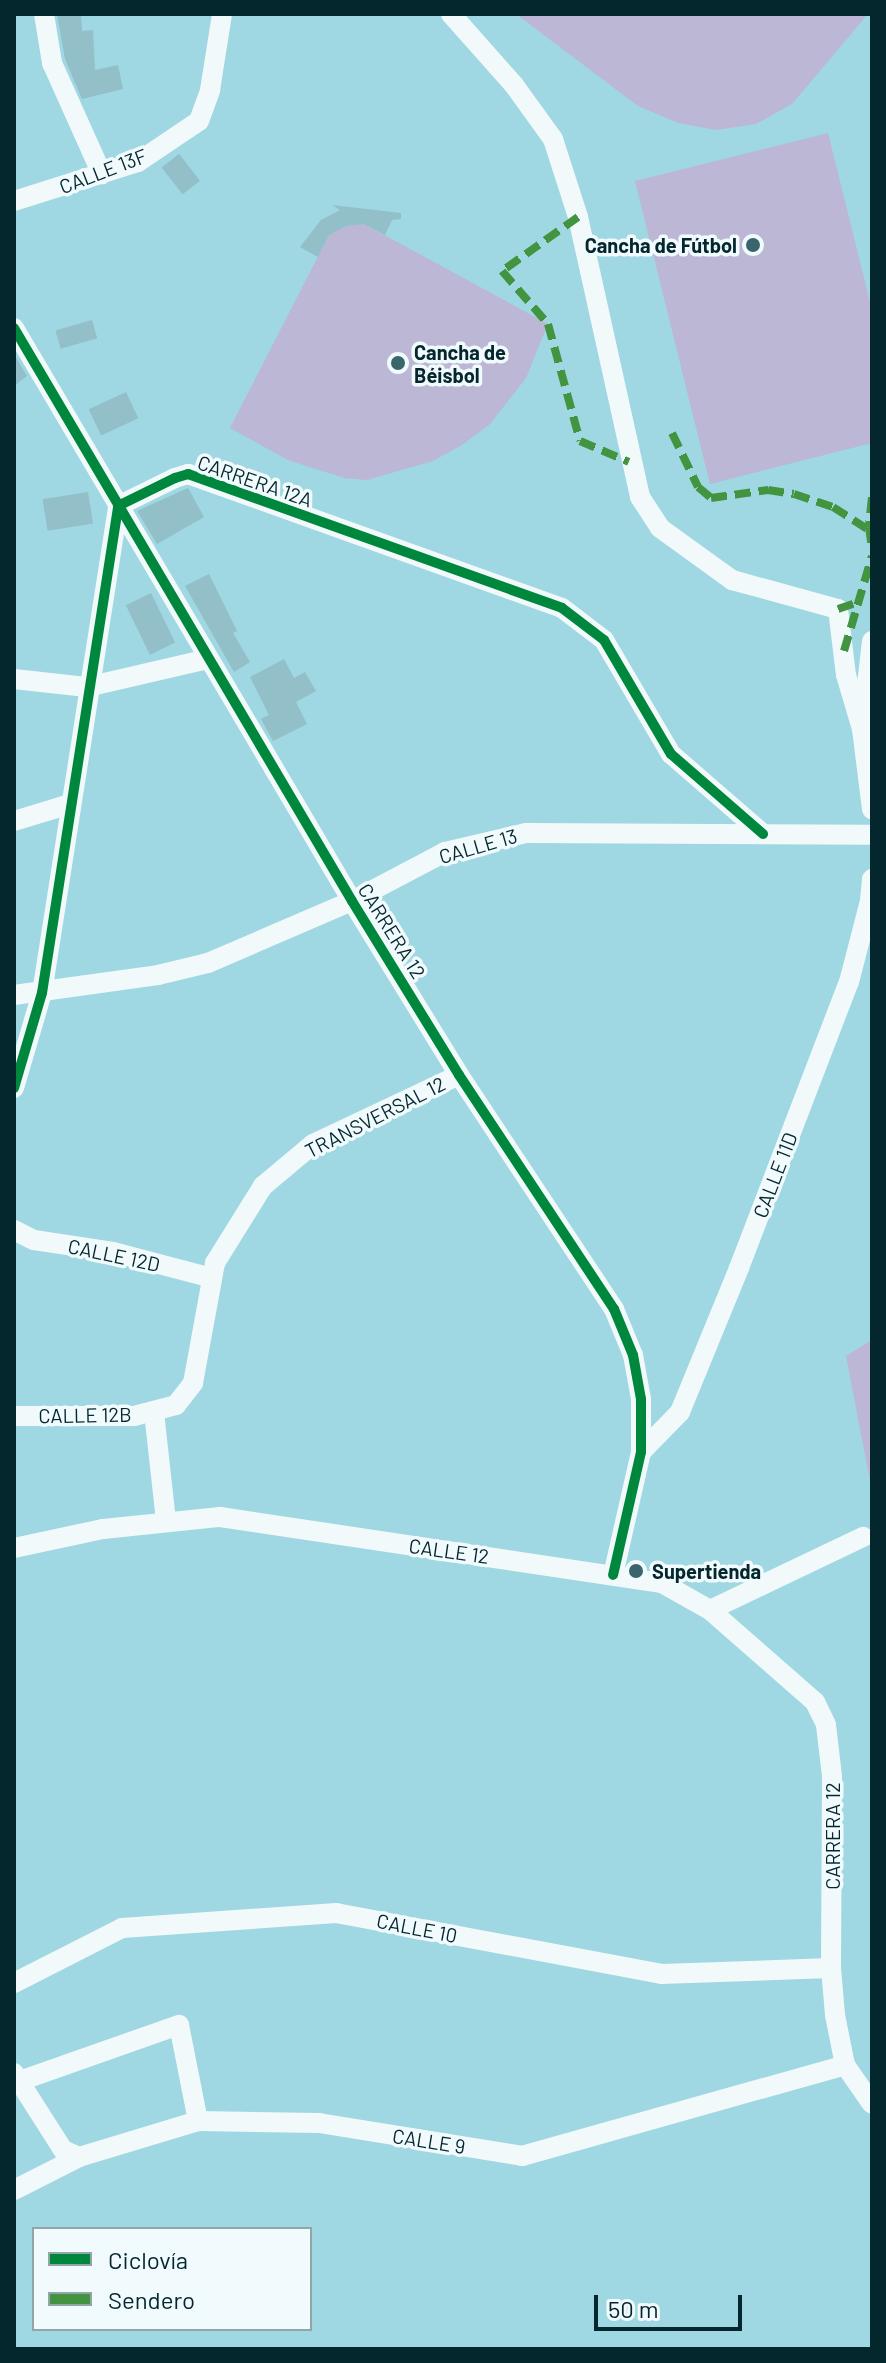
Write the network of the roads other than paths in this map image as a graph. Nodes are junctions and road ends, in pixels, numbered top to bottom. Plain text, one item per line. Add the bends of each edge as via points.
1 (44, 14) edge
2 (222, 14) edge
3 (451, 14) edge
4 (102, 174) junction
5 (14, 201) edge
6 (14, 328) edge
7 (118, 506) junction
8 (872, 641) edge
9 (208, 659) junction
10 (14, 679) edge
11 (87, 687) junction
12 (862, 729) junction
13 (70, 804) junction
14 (872, 809) edge
15 (14, 821) edge
16 (763, 834) junction
17 (872, 835) edge
18 (872, 879) edge
19 (352, 901) junction
20 (42, 993) junction
21 (14, 995) edge
22 (459, 1075) junction
23 (14, 1088) edge
24 (15, 1232) edge
25 (212, 1278) junction
26 (154, 1412) junction
27 (14, 1416) edge
28 (641, 1452) junction
29 (166, 1520) junction
30 (863, 1537) dead end
31 (14, 1548) edge
32 (613, 1575) junction
33 (710, 1610) junction
34 (831, 1968) junction
35 (14, 1983) edge
36 (845, 2065) junction
37 (16, 2079) edge
38 (872, 2104) edge
39 (198, 2121) junction
40 (79, 2157) junction
41 (14, 2190) edge

1 - 4 street via 52,63
2 - 4 street, CALLE 13F via 210,90 199,121 138,162
3 - 12 street via 553,139 578,217 640,497 660,528 732,580 838,609 846,675
4 - 5 street, CALLE 13F
6 - 7 street, CARRERA 12
7 - 9 street, CARRERA 12
7 - 11 street
7 - 16 street, CARRERA 12A via 188,474 562,608 604,640 671,754
8 - 12 street
9 - 11 street
9 - 19 street, CARRERA 12
10 - 11 street
11 - 13 street
12 - 14 street
13 - 15 street
13 - 20 street
16 - 17 street, CALLE 13
16 - 19 street, CALLE 13 via 526,833 445,852
18 - 28 street, CALLE 11D via 849,982 739,1268 680,1412
19 - 20 street, CALLE 13 via 208,963
19 - 22 street, CARRERA 12
20 - 21 street, CALLE 13
20 - 23 street
22 - 25 street, TRANSVERSAL 12 via 313,1144 263,1186 215,1263
22 - 28 street, CARRERA 12 via 614,1309 633,1355 641,1399
24 - 25 street, CALLE 12D
25 - 26 street, CALLE 12B via 193,1383 176,1405
26 - 27 street, CALLE 12B
26 - 29 street
28 - 32 street, CARRERA 12
29 - 31 street, CALLE 12
29 - 32 street, CALLE 12 via 220,1517
30 - 33 street
32 - 33 street, CALLE 12 via 662,1583
33 - 34 street, CARRERA 12 via 815,1702 826,1725 832,1776
34 - 35 street, CALLE 10 via 661,1974 336,1913 122,1928
34 - 36 street, CARRERA 12
36 - 38 street, CARRERA 12
36 - 39 street, CALLE 9 via 522,2156 319,2123
37 - 39 street via 179,2025
37 - 40 street via 63,2150
39 - 40 street, CALLE 9
40 - 41 street, CALLE 9

